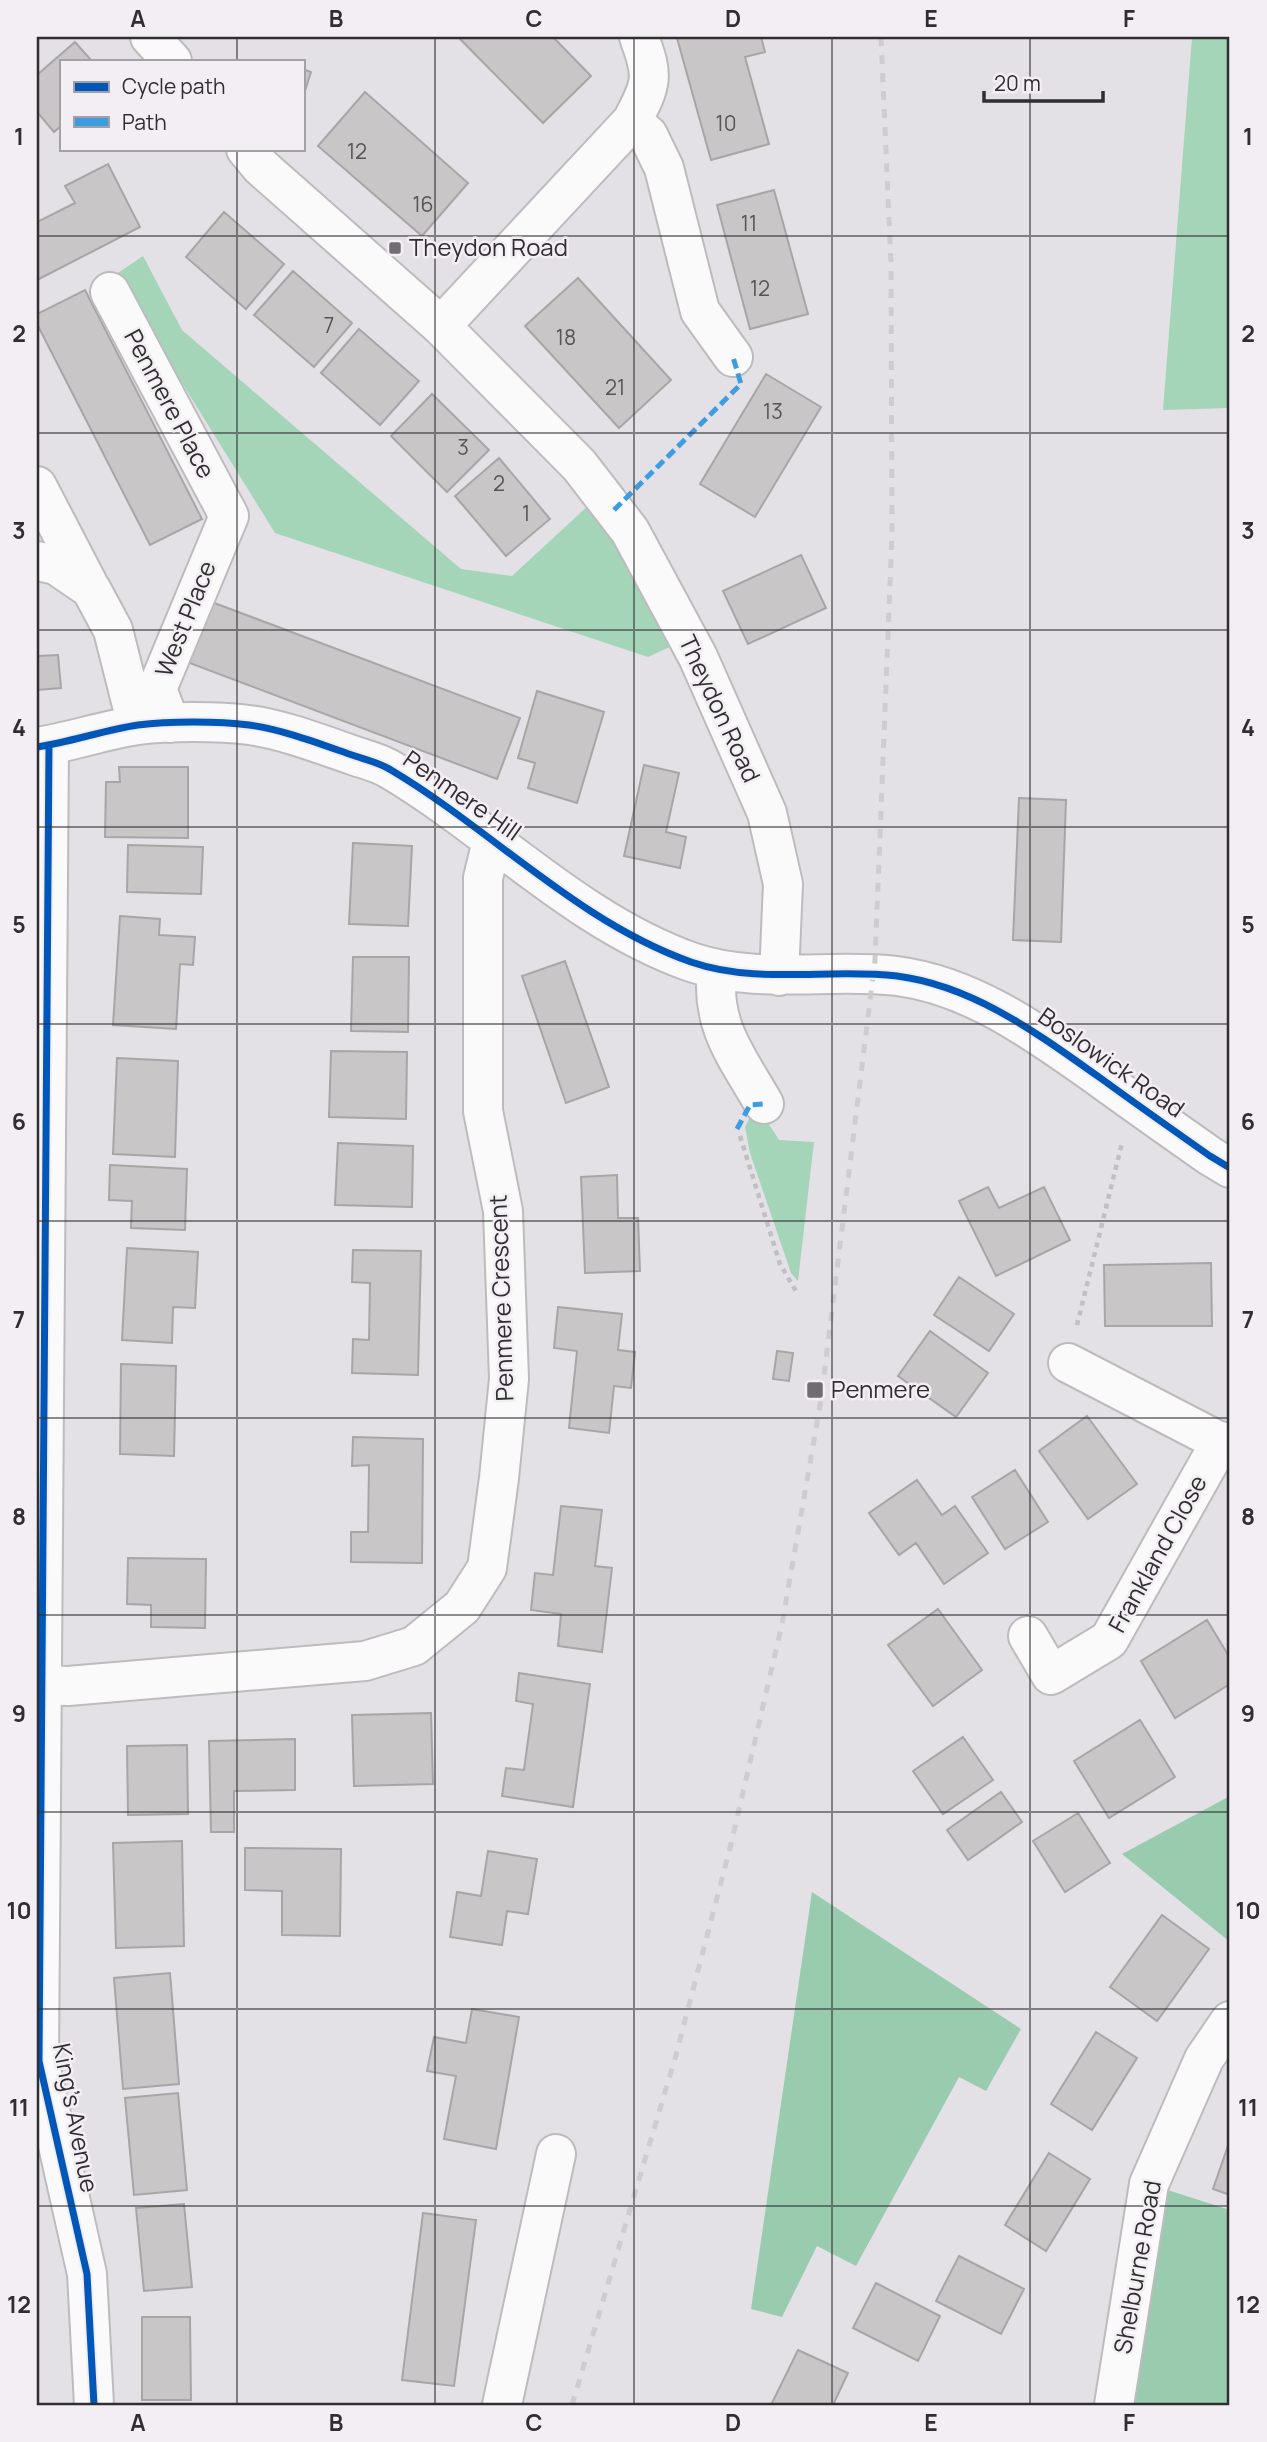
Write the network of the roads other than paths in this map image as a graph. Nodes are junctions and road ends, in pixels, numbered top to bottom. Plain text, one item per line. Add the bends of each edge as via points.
1 (150, 37) edge
2 (639, 37) edge
3 (171, 60) edge
4 (632, 121) junction
5 (247, 150) edge
6 (110, 292) dead end
7 (441, 327) junction
8 (733, 357) dead end
9 (37, 486) edge
10 (229, 516) joint
11 (37, 561) edge
12 (91, 589) junction
13 (154, 724) junction
14 (43, 746) edge
15 (492, 841) junction
16 (717, 970) junction
17 (843, 974) joint
18 (779, 976) junction
19 (41, 1022) edge
20 (764, 1104) dead end
21 (1230, 1168) edge
22 (1068, 1363) road end
23 (1225, 1444) edge
24 (40, 1583) edge
25 (1028, 1636) dead end
26 (42, 1685) junction
27 (1230, 2021) edge
28 (556, 2154) dead end
29 (94, 2405) edge
30 (502, 2405) edge
31 (1114, 2405) edge

1 - 3 street
2 - 4 street via 650,79
4 - 7 street
4 - 8 street via 648,135 664,167 700,311
5 - 7 street, Theydon Road
6 - 10 street, Penmere Place
7 - 18 street, Theydon Road via 579,465 630,531 698,657 767,813 783,884
9 - 12 street
10 - 13 street, West Place via 157,689
11 - 12 street via 56,565
12 - 13 street
13 - 14 street, Penmere Hill
13 - 15 street, Penmere Hill via 250,725 388,767
14 - 19 street, King's Avenue
15 - 16 street, Penmere Hill via 629,933
15 - 26 street, Penmere Crescent via 483,878 483,1111 503,1211 509,1379 487,1568 462,1607 414,1646 365,1661
16 - 18 street, Penmere Hill
16 - 20 street via 714,991 722,1031
17 - 18 street, Penmere Hill
17 - 21 street, Boslowick Road via 899,976 972,998 1030,1028
19 - 24 street, King's Avenue
22 - 23 street
23 - 25 street, Frankland Close via 1109,1640 1051,1675
24 - 26 street, King's Avenue
26 - 29 street, King's Avenue via 39,2061 87,2274
27 - 31 street, Shelburne Road via 1204,2059 1149,2184
28 - 30 street

